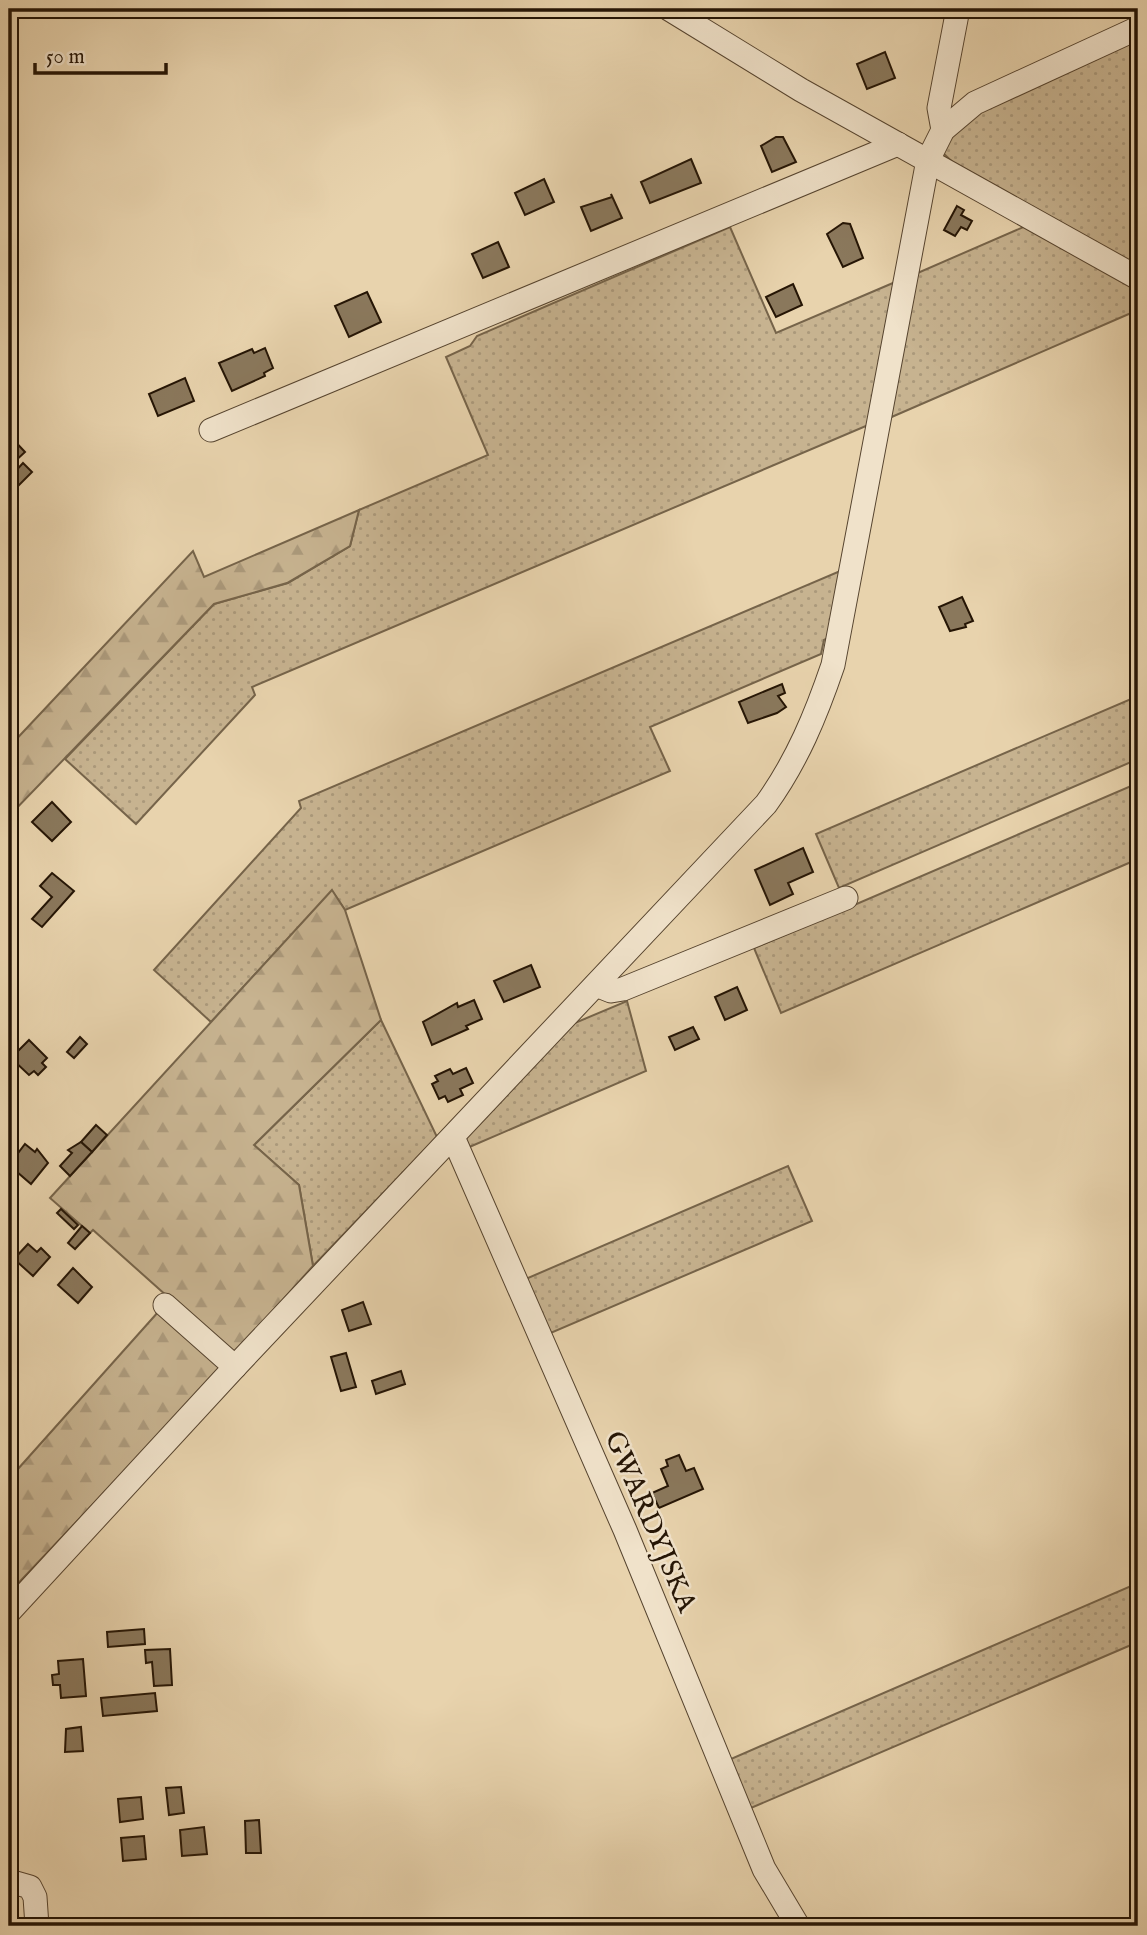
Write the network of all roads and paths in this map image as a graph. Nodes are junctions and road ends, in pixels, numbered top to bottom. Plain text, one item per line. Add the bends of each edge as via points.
1 (669, 9) edge
2 (958, 9) edge
3 (1138, 28) edge
4 (943, 130) junction
5 (898, 144) junction
6 (928, 160) junction
7 (1138, 278) edge
8 (211, 430) dead end
9 (846, 898) dead end
10 (596, 985) junction
11 (453, 1137) junction
12 (165, 1305) dead end
13 (235, 1367) junction
14 (9, 1612) edge
15 (9, 1881) edge
16 (37, 1926) edge
17 (798, 1926) edge

1 - 5 street
2 - 4 street via 939,108
3 - 4 street via 993,92
4 - 6 street
5 - 6 street
5 - 8 street
6 - 7 street
6 - 10 street via 833,665 816,715 788,773 766,804
9 - 10 street via 623,989
10 - 11 street
11 - 13 street
11 - 17 street, GWARDYJSKA via 625,1530 764,1869
12 - 13 street
13 - 14 street
15 - 16 street via 30,1887

